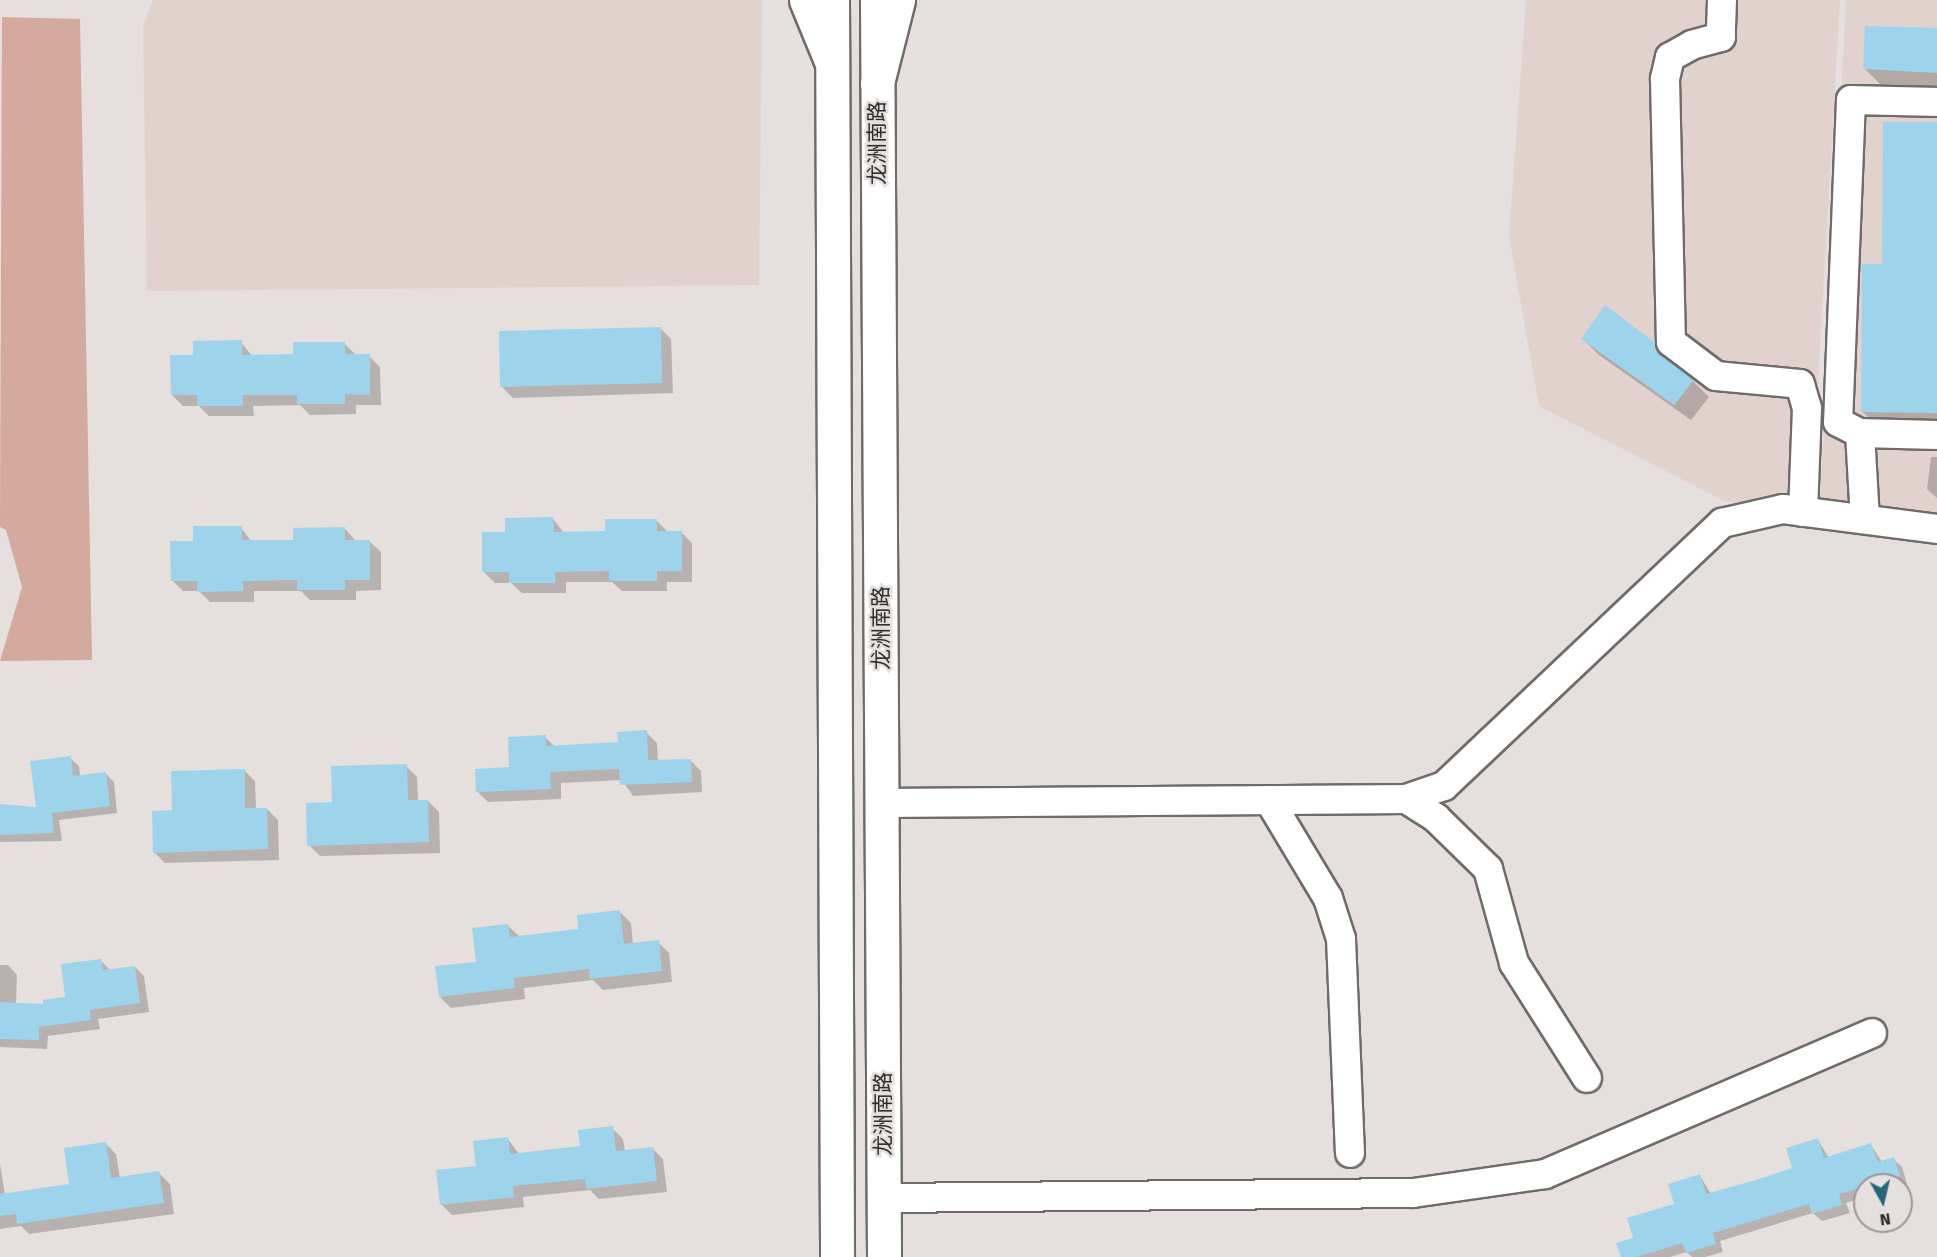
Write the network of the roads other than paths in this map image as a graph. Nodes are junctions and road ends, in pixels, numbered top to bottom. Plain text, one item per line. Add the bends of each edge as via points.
1 (806, 0) edge
2 (832, 0) edge
3 (877, 0) edge
4 (898, 0) edge
5 (1722, 0) edge
6 (832, 63) junction
7 (877, 83) junction
8 (1937, 102) edge
9 (1860, 433) junction
10 (1937, 435) edge
11 (1803, 512) junction
12 (1865, 519) junction
13 (1937, 529) edge
14 (1406, 799) junction
15 (1269, 800) junction
16 (882, 803) junction
17 (1872, 1033) dead end
18 (1587, 1078) dead end
19 (1350, 1154) dead end
20 (884, 1198) junction
21 (837, 1257) edge
22 (884, 1257) edge

1 - 6 main road via 818,21
2 - 6 main road
3 - 7 main road, 龙洲南路
4 - 7 main road
5 - 11 street via 1721,37 1692,45 1670,57 1665,79 1671,342 1716,376 1800,384 1808,408
6 - 21 main road
7 - 16 main road, 龙洲南路
8 - 9 street via 1851,100 1838,422
9 - 10 street
9 - 12 street
11 - 12 street
11 - 14 street via 1783,509 1722,523 1444,786
12 - 13 street
14 - 15 street
14 - 18 street via 1436,818 1488,869 1514,963
15 - 16 street
15 - 19 street via 1328,897 1341,939
16 - 20 main road, 龙洲南路
17 - 20 street via 1545,1174 1413,1192
20 - 22 main road, 龙洲南路

